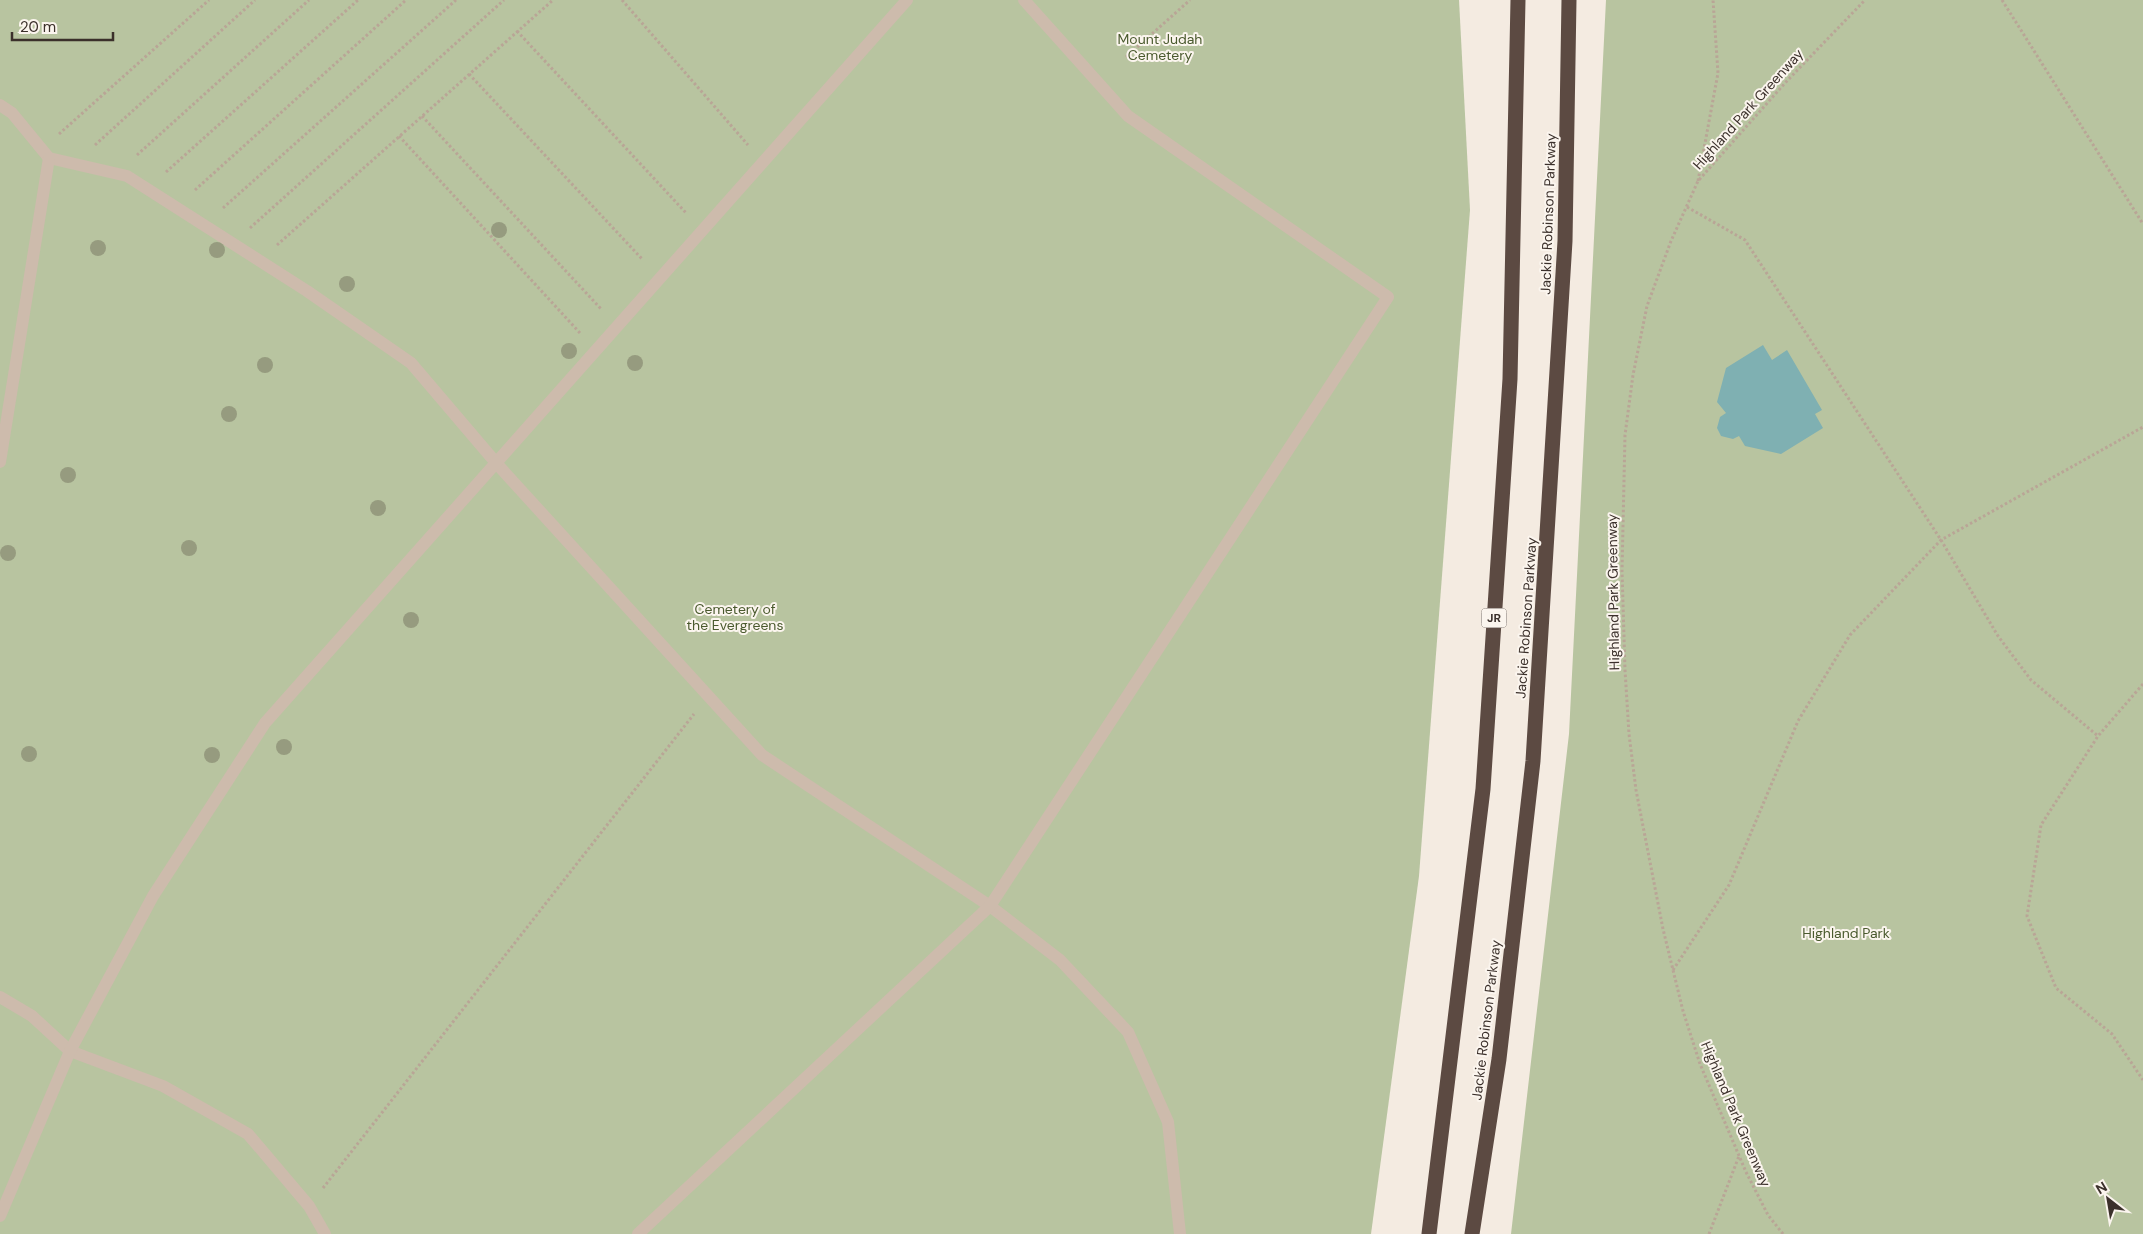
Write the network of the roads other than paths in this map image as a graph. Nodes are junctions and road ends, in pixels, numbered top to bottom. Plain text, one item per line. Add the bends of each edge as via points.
1 (907, 0) edge
2 (1024, 0) edge
3 (1518, 0) edge
4 (1570, 0) edge
5 (0, 105) edge
6 (45, 154) junction
7 (0, 462) edge
8 (497, 464) junction
9 (990, 906) junction
10 (0, 997) edge
11 (70, 1051) junction
12 (0, 1216) edge
13 (325, 1234) edge
14 (638, 1234) edge
15 (1180, 1234) edge
16 (1429, 1234) edge
17 (1472, 1234) edge

1 - 8 lane
2 - 9 lane via 1128,116 1388,297
3 - 16 highway, JR via 1510,379 1483,789
4 - 17 highway, Jackie Robinson Parkway via 1565,241 1533,761 1499,1060
5 - 6 lane via 12,113
6 - 7 lane
6 - 8 lane via 127,176 411,363
8 - 9 lane via 762,755
8 - 11 lane via 265,723 153,896
9 - 14 lane
9 - 15 lane via 1060,960 1128,1032 1168,1122
10 - 11 lane via 32,1016
11 - 12 lane
11 - 13 lane via 163,1086 248,1134 309,1206

